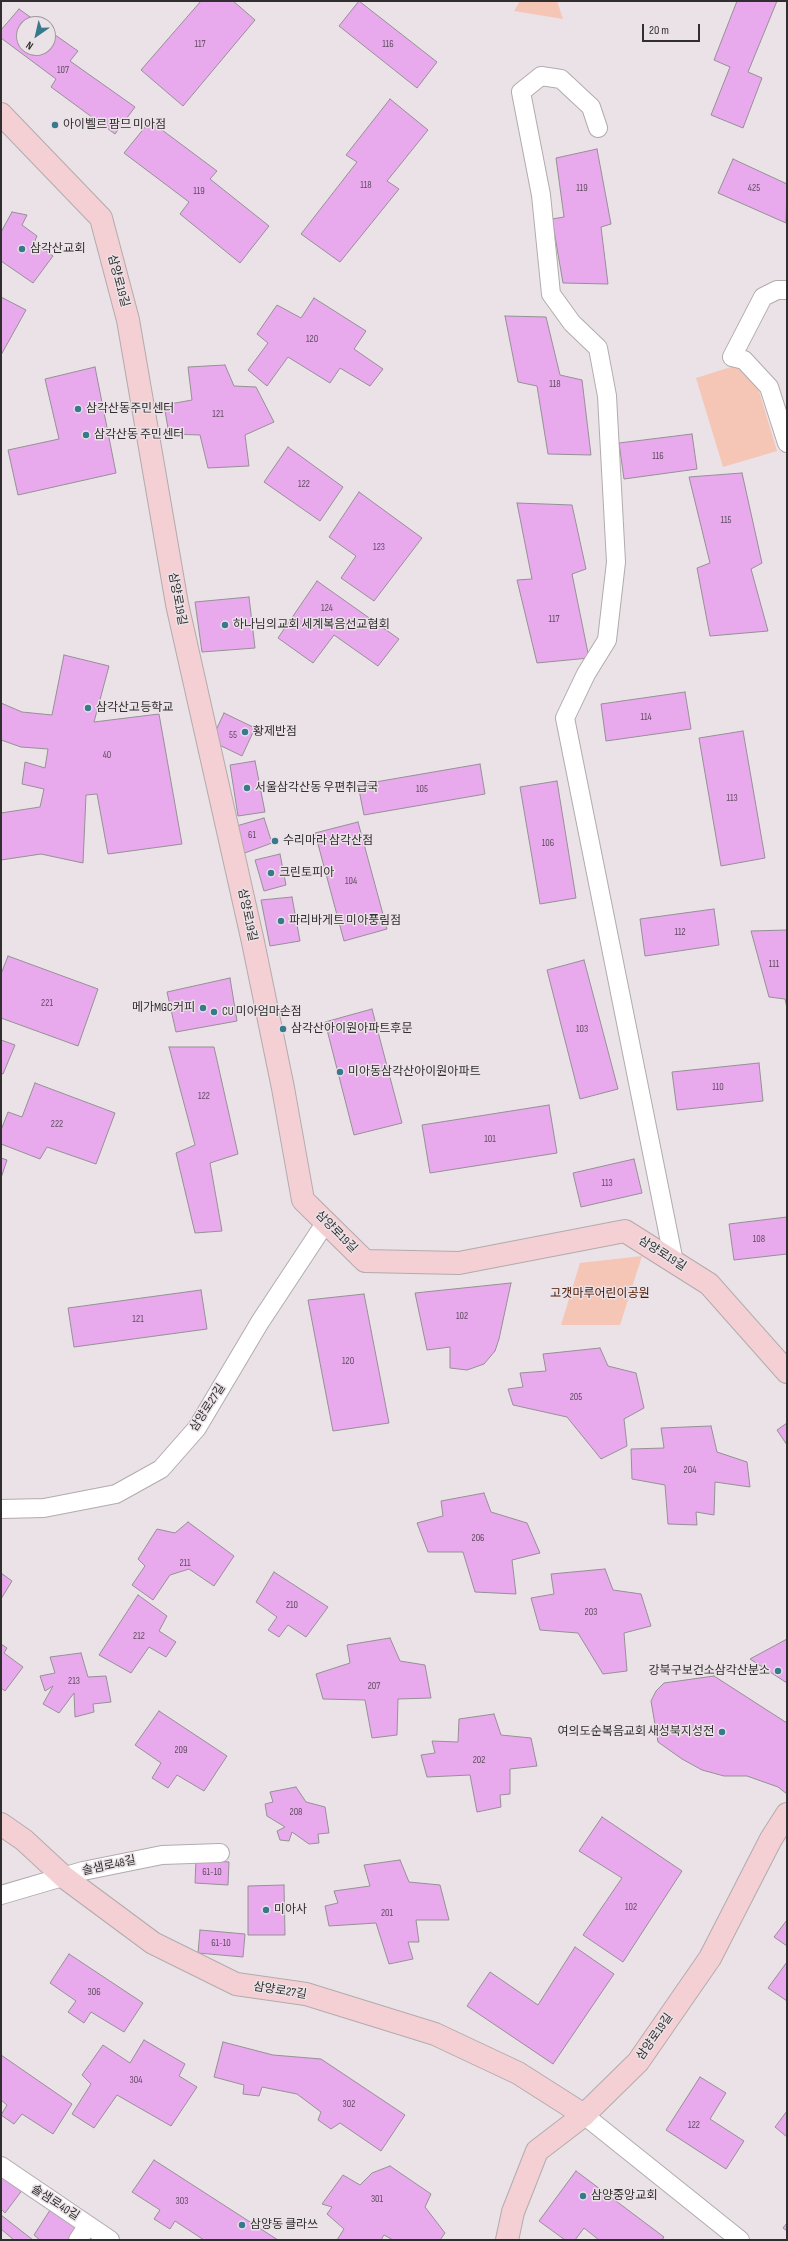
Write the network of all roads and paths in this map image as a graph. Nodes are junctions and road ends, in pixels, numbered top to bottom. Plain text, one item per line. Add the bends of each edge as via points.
1 (1, 114) edge
2 (598, 128) dead end
3 (787, 290) edge
4 (787, 443) edge
5 (326, 1222) junction
6 (674, 1262) junction
7 (787, 1372) edge
8 (1, 1509) edge
9 (787, 1814) edge
10 (1, 1824) edge
11 (220, 1853) dead end
12 (64, 1877) junction
13 (1, 1895) edge
14 (584, 2115) junction
15 (1, 2166) edge
16 (88, 2225) junction
17 (78, 2240) edge
18 (110, 2240) edge
19 (507, 2240) edge
20 (740, 2240) edge

1 - 5 street, 삼양로19길 via 101,218 128,320 177,604 251,935 303,1200
2 - 6 street via 591,107 561,79 541,76 521,92 541,195 551,294 572,323 598,348 607,396 616,562 607,640 586,674 565,718
3 - 4 street via 777,290 763,297 732,357 744,360 769,387
5 - 6 street, 삼양로19길 via 365,1261 459,1263 625,1231
5 - 8 street, 삼양로27길 via 260,1322 197,1428 161,1469 116,1494 44,1508
6 - 7 street, 삼양로19길 via 710,1284
9 - 14 street, 삼양로19길 via 771,1839 710,1958 638,2062
10 - 12 street, 삼양로27길 via 24,1840
11 - 12 street, 솔샘로48길 via 162,1855
12 - 13 street, 솔샘로48길
12 - 14 street, 삼양로27길 via 153,1943 236,1984 306,1994 435,2034 518,2073
14 - 19 street, 삼양로19길 via 537,2151 512,2212
14 - 20 street
15 - 16 street, 솔샘로40길
16 - 17 street
16 - 18 street, 솔샘로40길

